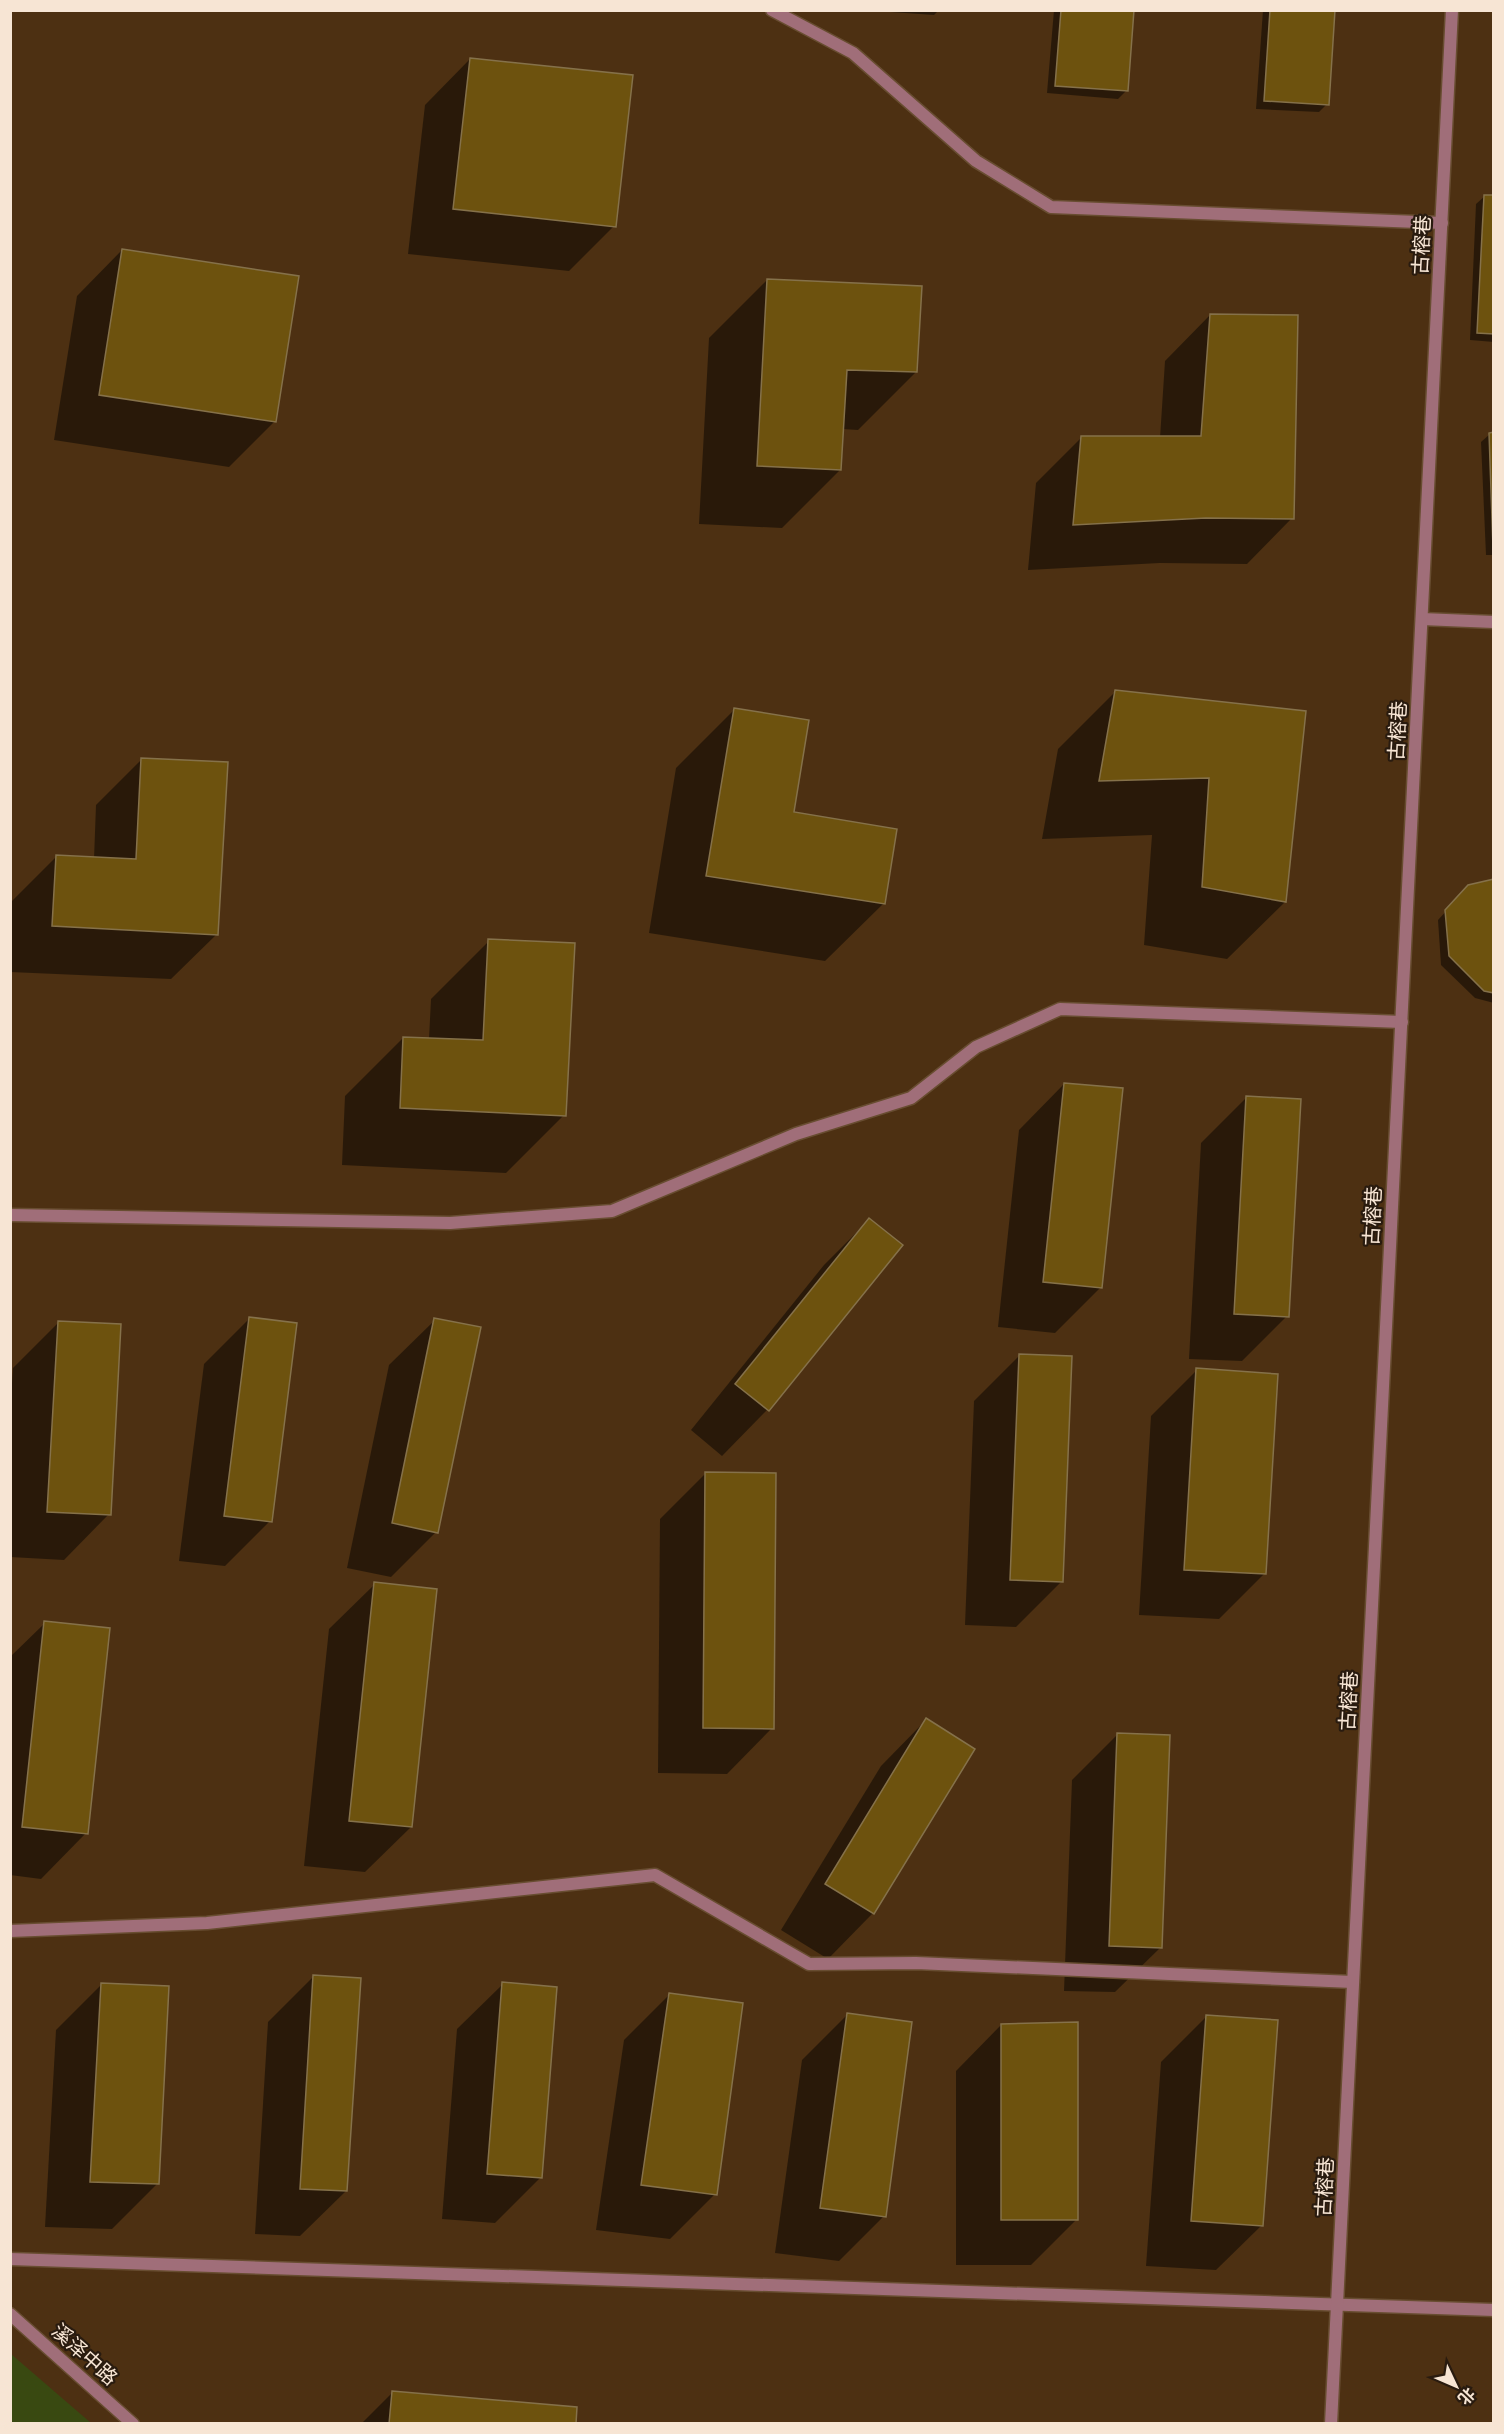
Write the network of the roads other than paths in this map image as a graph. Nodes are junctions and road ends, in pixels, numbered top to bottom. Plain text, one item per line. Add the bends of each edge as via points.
1 (772, 10) edge
2 (1452, 10) edge
3 (1442, 223) junction
4 (1422, 619) junction
5 (1494, 622) edge
6 (1402, 1022) junction
7 (10, 1215) edge
8 (10, 1931) edge
9 (1353, 1982) junction
10 (10, 2259) edge
11 (1337, 2305) junction
12 (1494, 2310) edge
13 (10, 2314) edge
14 (133, 2424) edge
15 (1331, 2424) edge

1 - 3 street via 853,53 976,161 1051,207
2 - 3 street, 古榕巷
3 - 4 street, 古榕巷
4 - 5 street
4 - 6 street, 古榕巷
6 - 7 street via 1060,1009 976,1047 911,1098 796,1134 612,1211 450,1223
6 - 9 street, 古榕巷
8 - 9 street via 207,1923 655,1875 809,1965 916,1963
9 - 11 street, 古榕巷
10 - 11 street
11 - 12 street
11 - 15 street, 古榕巷
13 - 14 street, 溪泽中路

